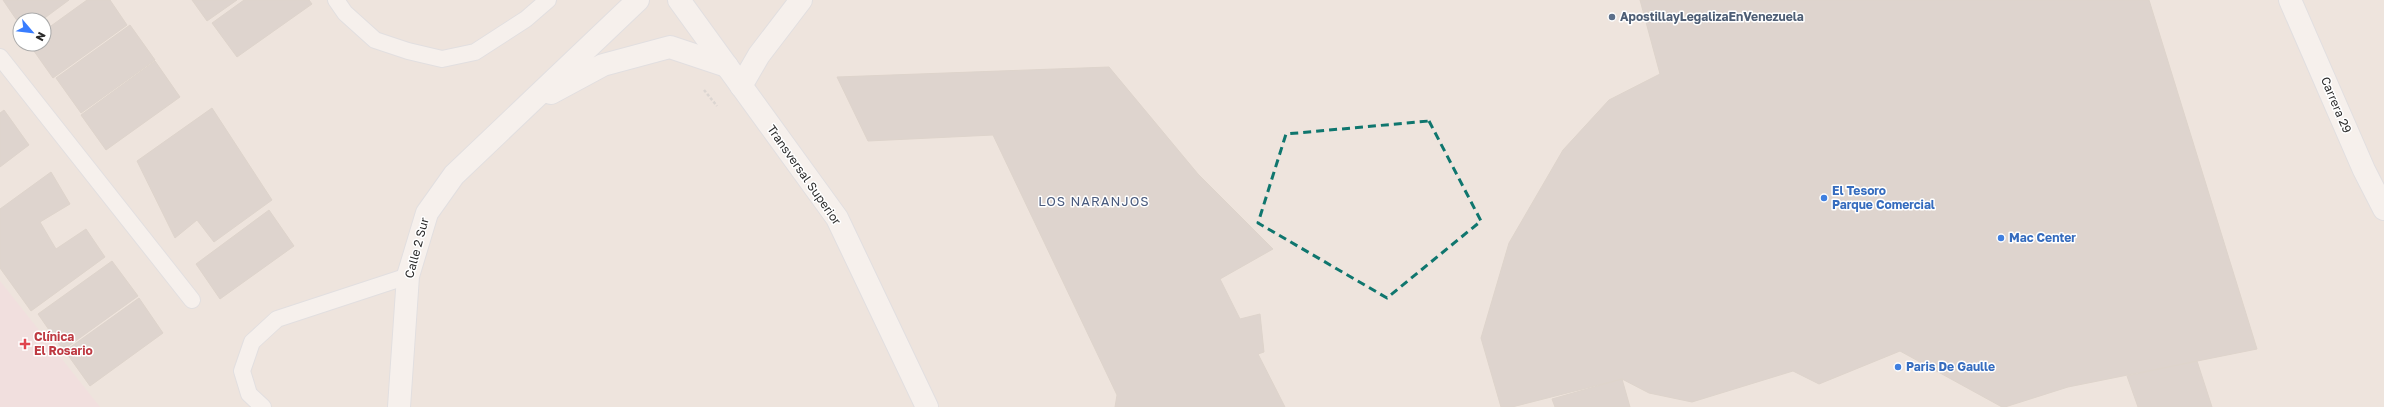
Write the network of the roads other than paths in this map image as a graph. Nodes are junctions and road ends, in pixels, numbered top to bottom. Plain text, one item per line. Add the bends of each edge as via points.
1 (336, 0) edge
2 (548, 0) edge
3 (638, 0) edge
4 (679, 0) edge
5 (800, 0) edge
6 (2290, 0) edge
7 (0, 57) edge
8 (727, 66) junction
9 (741, 86) junction
10 (527, 106) junction
11 (2384, 209) edge
12 (408, 276) junction
13 (192, 300) dead end
14 (263, 407) edge
15 (399, 407) edge
16 (927, 407) edge

1 - 2 lane via 345,13 375,40 442,59 475,52 526,19
3 - 10 street, Calle 2 Sur
4 - 8 street, Transversal Superior
5 - 9 street via 759,55
6 - 11 street, Carrera 29 via 2364,170
7 - 13 lane
8 - 9 street, Transversal Superior
8 - 10 street, Calle 2 Sur via 670,47 603,65
9 - 16 street, Transversal Superior via 837,218
10 - 12 street, Calle 2 Sur via 454,175 427,212
12 - 14 lane via 277,319 252,342 242,371 249,394
12 - 15 street, Calle 2 Sur

